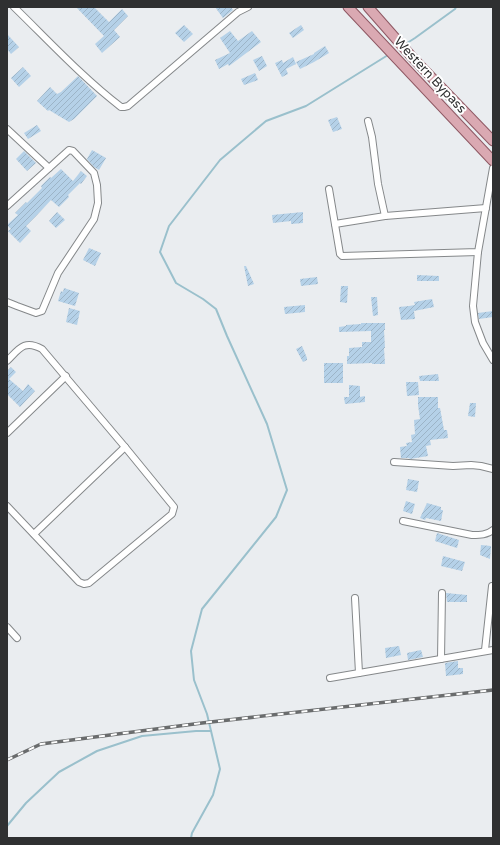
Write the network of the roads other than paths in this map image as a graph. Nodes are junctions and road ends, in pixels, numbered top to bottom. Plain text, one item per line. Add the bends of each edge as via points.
1 (14, 7) edge
2 (248, 7) edge
3 (348, 7) edge
4 (368, 7) edge
5 (368, 121) dead end
6 (7, 130) edge
7 (493, 141) edge
8 (493, 161) edge
9 (49, 168) junction
10 (493, 168) edge
11 (329, 189) dead end
12 (7, 206) edge
13 (486, 208) junction
14 (385, 216) junction
15 (335, 224) junction
16 (478, 252) junction
17 (7, 302) edge
18 (493, 360) edge
19 (7, 361) edge
20 (66, 376) junction
21 (7, 433) edge
22 (125, 447) junction
23 (394, 462) dead end
24 (493, 469) edge
25 (7, 506) edge
26 (403, 521) dead end
27 (493, 530) edge
28 (34, 534) junction
29 (492, 586) dead end
30 (442, 593) dead end
31 (356, 598) dead end
32 (7, 627) edge
33 (17, 638) dead end
34 (485, 650) junction
35 (493, 650) edge
36 (441, 659) junction
37 (359, 673) junction
38 (330, 678) dead end

1 - 2 street via 104,94 124,107 238,12
3 - 8 main road, Western Bypass
4 - 7 main road, Western Bypass
5 - 14 street
6 - 9 street
9 - 12 street
9 - 17 street via 71,150 94,173 98,185 98,203 94,219 58,273 42,311 36,313
10 - 13 street
11 - 15 street
13 - 14 street
13 - 16 street
14 - 15 street
15 - 16 street via 340,254 345,257
16 - 18 street via 473,306 475,322
19 - 20 street via 23,346 36,346 42,349
20 - 21 street
20 - 22 street
22 - 28 street
22 - 28 street via 174,507 172,514 89,583 84,584 79,582
23 - 24 street via 476,465
25 - 28 street
26 - 27 street via 472,535 488,534
29 - 34 street
30 - 36 street
31 - 37 street
32 - 33 street
34 - 35 street
34 - 36 street
36 - 37 street
37 - 38 street

